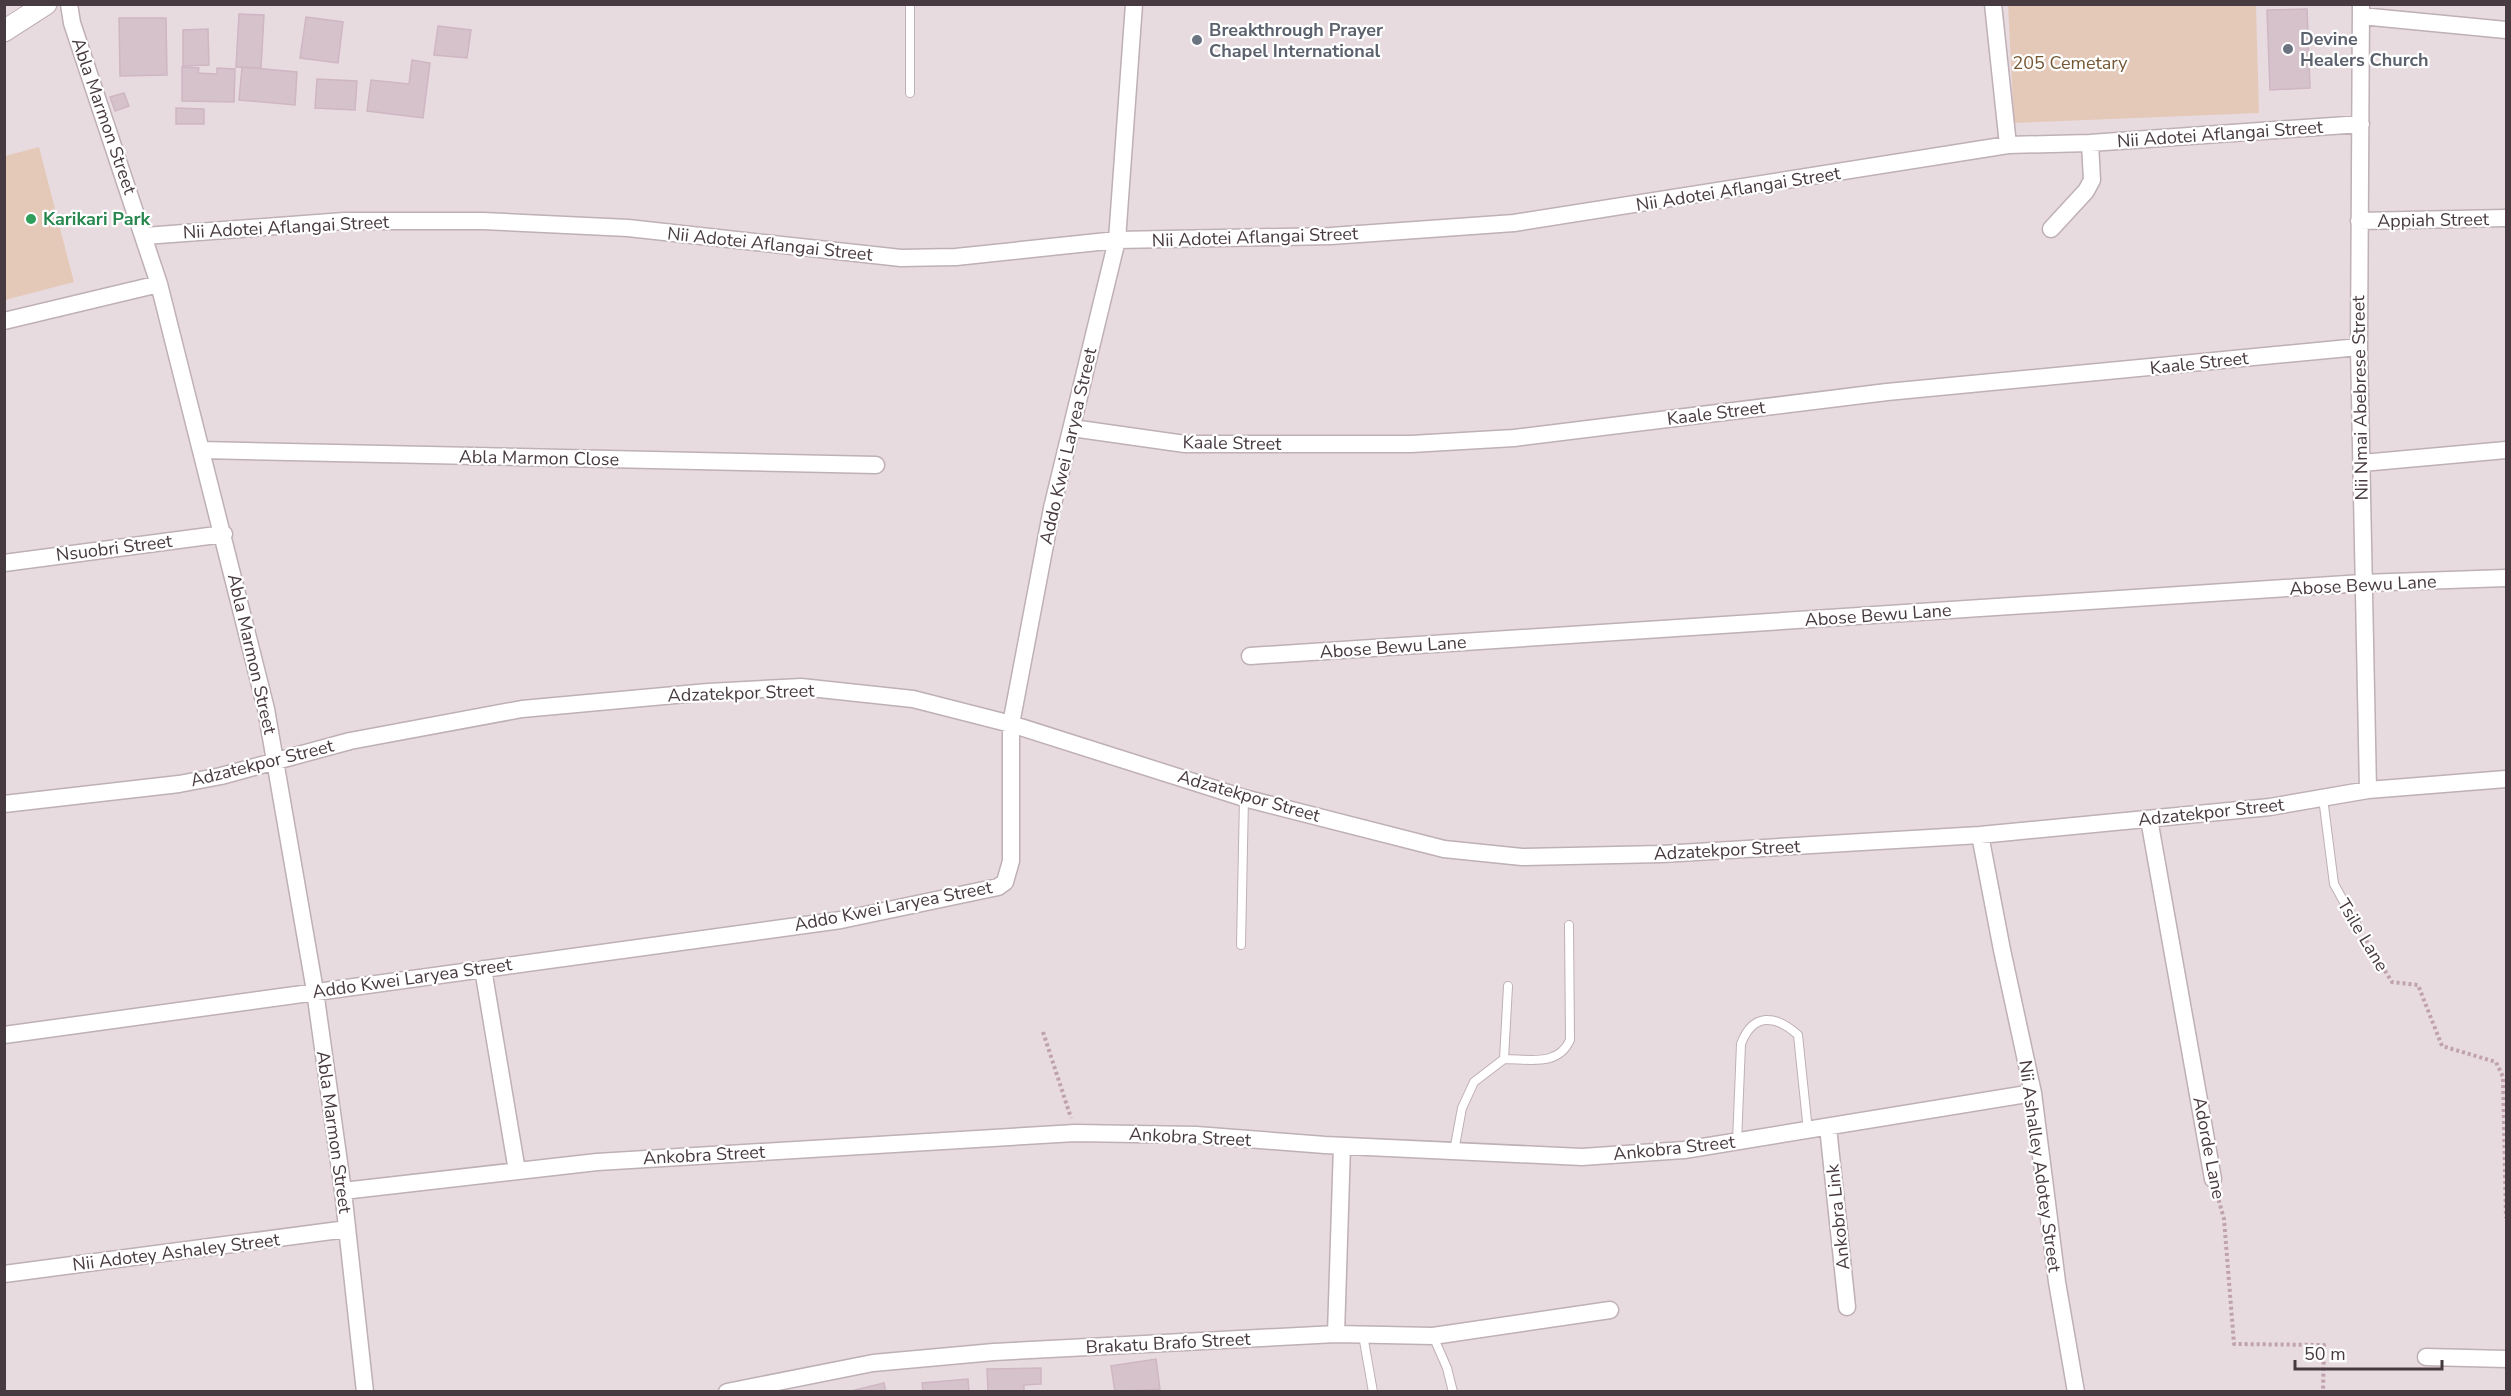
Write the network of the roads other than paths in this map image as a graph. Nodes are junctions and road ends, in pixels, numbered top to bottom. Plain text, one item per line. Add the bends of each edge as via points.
1 (46, 4) edge
2 (69, 4) edge
3 (910, 4) edge
4 (1134, 4) edge
5 (1993, 4) edge
6 (2361, 10) edge
7 (2506, 30) edge
8 (4, 31) edge
9 (910, 93) dead end
10 (2361, 124) junction
11 (2090, 143) junction
12 (2008, 145) junction
13 (2506, 218) edge
14 (2359, 221) junction
15 (2051, 229) dead end
16 (145, 236) junction
17 (1117, 240) junction
18 (159, 284) junction
19 (4, 321) edge
20 (2359, 347) junction
21 (1072, 428) junction
22 (201, 450) junction
23 (2506, 450) edge
24 (2362, 463) junction
25 (876, 465) dead end
26 (224, 534) junction
27 (4, 562) edge
28 (2506, 578) edge
29 (2362, 583) junction
30 (1250, 656) dead end
31 (1011, 724) junction
32 (276, 759) junction
33 (2506, 779) edge
34 (2368, 790) junction
35 (1244, 798) junction
36 (2323, 798) junction
37 (4, 804) edge
38 (2149, 819) junction
39 (1980, 835) junction
40 (1569, 925) dead end
41 (2359, 929) road end
42 (1241, 945) dead end
43 (483, 969) junction
44 (1508, 986) dead end
45 (315, 991) junction
46 (4, 1035) edge
47 (1504, 1059) junction
48 (2033, 1093) junction
49 (1828, 1127) junction
50 (1808, 1131) junction
51 (1737, 1142) junction
52 (1342, 1146) junction
53 (1454, 1151) junction
54 (517, 1171) junction
55 (2213, 1179) road end
56 (343, 1191) junction
57 (347, 1229) junction
58 (4, 1274) edge
59 (1847, 1307) dead end
60 (1610, 1311) dead end
61 (1336, 1334) junction
62 (1363, 1335) junction
63 (1433, 1336) junction
64 (2426, 1357) dead end
65 (2506, 1359) edge
66 (365, 1392) edge
67 (727, 1392) edge
68 (1373, 1392) edge
69 (1453, 1392) edge
70 (2076, 1392) edge

1 - 8 street
2 - 16 street, Abla Marmon Street via 72,23
3 - 9 lane
4 - 17 street, Addo Kwei Laryea Street
5 - 12 street
6 - 7 street
6 - 10 street, Nii Nmai Abebrese Street
10 - 11 street, Nii Adotei Aflangai Street
10 - 14 street, Nii Nmai Abebrese Street
11 - 12 street, Nii Adotei Aflangai Street
11 - 15 street via 2092,180
12 - 17 street, Nii Adotei Aflangai Street via 1514,224 1331,236
13 - 14 street, Appiah Street
14 - 20 street, Nii Nmai Abebrese Street
16 - 17 street, Nii Adotei Aflangai Street via 344,221 483,220 628,228 901,258 956,257
16 - 18 street, Abla Marmon Street
17 - 21 street, Addo Kwei Laryea Street
18 - 19 street
18 - 22 street, Abla Marmon Street
20 - 21 street, Kaale Street via 1887,392 1514,438 1411,444 1185,444
20 - 24 street, Nii Nmai Abebrese Street
21 - 31 street, Addo Kwei Laryea Street via 1052,508
22 - 25 street, Abla Marmon Close
22 - 26 street, Abla Marmon Street
23 - 24 street
24 - 29 street, Nii Nmai Abebrese Street
26 - 27 street, Nsuobri Street
26 - 32 street, Abla Marmon Street
28 - 29 street, Abose Bewu Lane
29 - 30 street, Abose Bewu Lane
29 - 34 street, Nii Nmai Abebrese Street
31 - 32 street, Adzatekpor Street via 913,699 801,687 522,710 350,741
31 - 35 street, Adzatekpor Street
31 - 43 street, Addo Kwei Laryea Street via 1011,861 1005,882 998,887 841,920
32 - 37 street, Adzatekpor Street via 179,784
32 - 45 street, Abla Marmon Street
33 - 34 street, Adzatekpor Street
34 - 36 street, Adzatekpor Street
35 - 39 street, Adzatekpor Street via 1444,849 1522,857 1662,854
35 - 42 lane
36 - 38 street, Adzatekpor Street
36 - 41 lane, Tsile Lane via 2334,884
38 - 39 street, Adzatekpor Street
38 - 55 street, Adorde Lane
39 - 48 street, Nii Ashalley Adotey Street
40 - 47 lane via 1570,1040 1565,1053 1554,1058
43 - 45 street, Addo Kwei Laryea Street
43 - 54 street
44 - 47 lane
45 - 46 street, Addo Kwei Laryea Street
45 - 56 street, Abla Marmon Street
47 - 53 lane via 1474,1082 1462,1108
48 - 49 street, Ankobra Street
48 - 70 street, Nii Ashalley Adotey Street via 2057,1282
49 - 50 street, Ankobra Street
49 - 59 street, Ankobra Link
50 - 51 street, Ankobra Street
50 - 51 lane via 1798,1035 1785,1023 1770,1020 1754,1023 1741,1044
51 - 53 street, Ankobra Street via 1582,1157
52 - 53 street, Ankobra Street
52 - 54 street, Ankobra Street via 1196,1135 1075,1133 597,1162
52 - 61 street
54 - 56 street, Ankobra Street
56 - 57 street, Abla Marmon Street
57 - 58 street, Nii Adotey Ashaley Street
57 - 66 street, Abla Marmon Street
60 - 63 street, Brakatu Brafo Street
61 - 62 street, Brakatu Brafo Street
61 - 67 street, Brakatu Brafo Street via 873,1363
62 - 63 street, Brakatu Brafo Street
62 - 68 lane
63 - 69 lane
64 - 65 street

